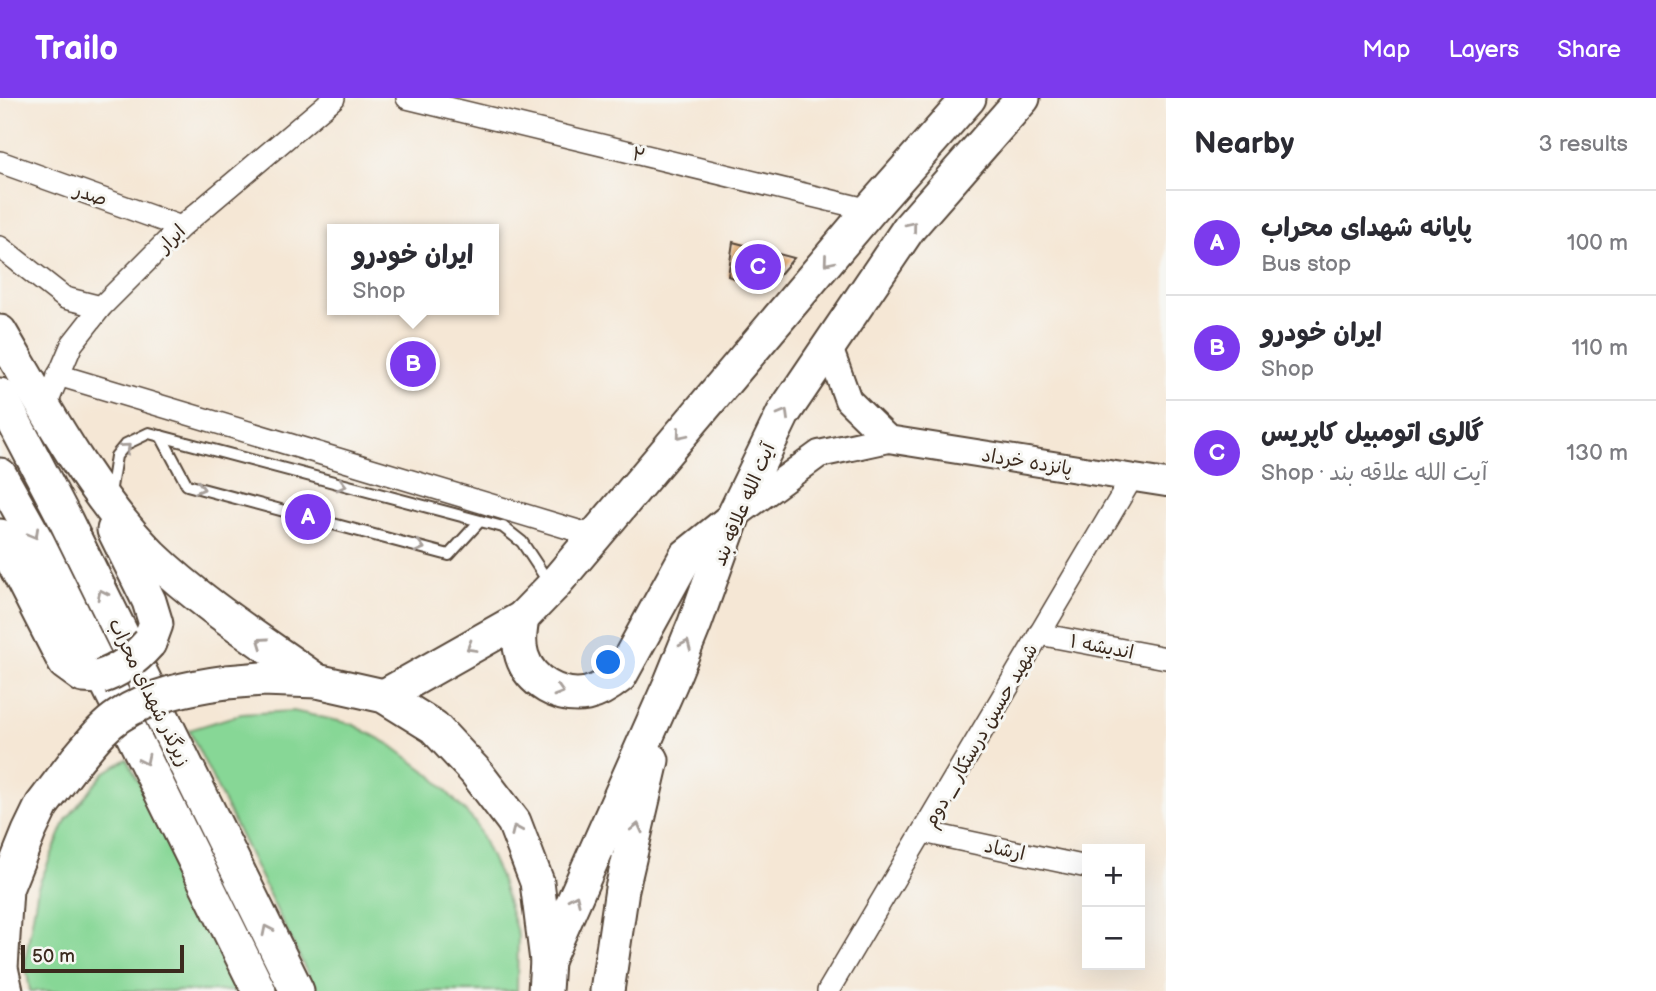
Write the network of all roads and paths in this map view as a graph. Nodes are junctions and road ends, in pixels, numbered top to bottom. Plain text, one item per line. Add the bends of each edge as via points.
1 (334, 98) edge
2 (407, 98) edge
3 (968, 98) edge
4 (1024, 98) edge
5 (0, 162) edge
6 (870, 210) junction
7 (181, 227) junction
8 (0, 247) edge
9 (102, 307) junction
10 (0, 332) edge
11 (828, 345) junction
12 (58, 375) junction
13 (0, 396) edge
14 (51, 419) junction
15 (161, 436) junction
16 (888, 439) junction
17 (0, 475) edge
18 (1132, 478) junction
19 (1166, 484) edge
20 (113, 510) junction
21 (733, 517) junction
22 (479, 522) junction
23 (0, 536) edge
24 (595, 536) junction
25 (551, 587) junction
26 (522, 618) junction
27 (1039, 634) junction
28 (1166, 658) edge
29 (317, 681) junction
30 (671, 681) junction
31 (384, 696) junction
32 (923, 832) junction
33 (0, 841) edge
34 (1082, 866) edge
35 (6, 889) junction
36 (546, 976) edge
37 (6, 991) edge
38 (259, 991) edge
39 (297, 991) edge
40 (607, 991) edge
41 (828, 991) edge

1 - 7 street, ابرار
2 - 6 street, ۲
3 - 6 main road
11 -> 4 main road, آیت الله علاقه بند via 909,229
5 - 7 street, صدر
6 -> 24 main road
7 - 9 street, ابرار
8 - 9 street via 65,298
9 - 12 street, ابرار via 72,345
10 - 14 main road
11 - 16 street via 848,400
21 -> 11 main road, آیت الله علاقه بند via 783,414
12 - 14 street, ابرار
12 - 24 street
39 -> 13 main road, زیرگذر شهدای محراب
14 - 20 main road
14 - 23 main road, bridge via 149,601 156,624 149,643 124,666 100,677 83,676 65,663
20 -> 15 lane via 109,489 116,456 126,444 149,433
15 -> 22 lane
15 -> 22 lane via 187,485 450,555
16 - 18 street, پانزده خرداد
16 - 21 street, پانزده خرداد via 819,454
17 -> 38 main road, زیرگذر شهدای محراب via 38,542
18 - 19 street, پانزده خرداد
18 - 27 street, شهید حسین درستکار _ دوم
29 -> 20 main road via 211,606 152,555
26 -> 21 main road via 522,657 547,687 566,694 605,688 620,676 686,556
30 -> 21 main road, آیت الله علاقه بند
22 - 25 lane via 503,527 522,542
24 - 25 main road
25 - 26 main road
26 -> 31 main road
27 - 28 street, اندیشه ۱
27 - 32 street, شهید حسین درستکار _ دوم
29 - 31 main road
29 - 35 main road, bridge via 262,679 199,686 143,703 118,717 77,759 42,805
36 -> 30 main road, آیت الله علاقه بند
40 -> 30 main road via 622,889
36 -> 31 main road via 537,882 514,822 434,727
32 - 34 street, ارشاد
32 - 41 street, شهید حسین درستکار _ دوم
33 - 35 main road
35 - 37 main road via 1,968

